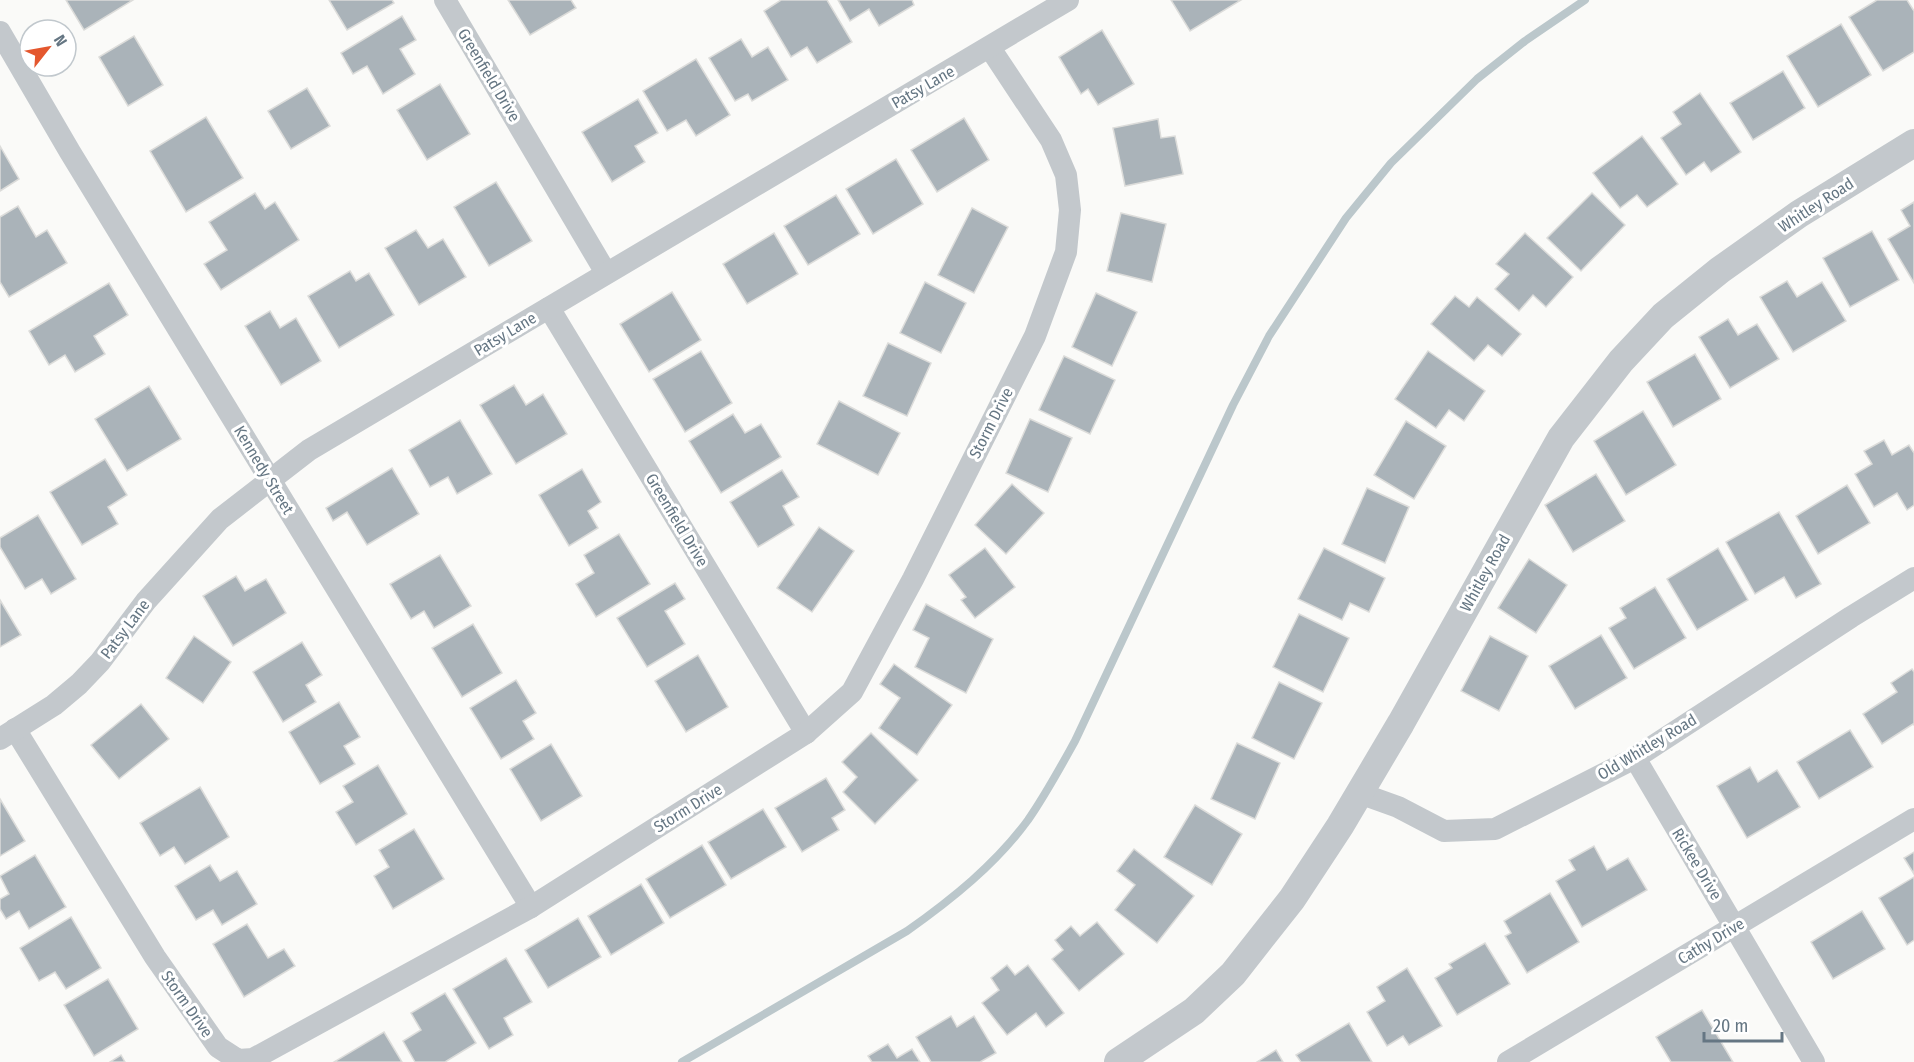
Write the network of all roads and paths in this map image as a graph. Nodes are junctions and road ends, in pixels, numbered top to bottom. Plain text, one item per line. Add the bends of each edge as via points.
1 (445, 0) edge
2 (1068, 0) edge
3 (0, 32) edge
4 (990, 48) junction
5 (1914, 143) edge
6 (606, 273) junction
7 (549, 308) junction
8 (270, 480) junction
9 (1914, 578) edge
10 (806, 733) junction
11 (8, 734) edge
12 (1635, 758) junction
13 (1359, 793) junction
14 (1914, 819) edge
15 (531, 907) junction
16 (1735, 927) junction
17 (1118, 1062) edge
18 (1508, 1062) edge
19 (1814, 1062) edge

1 - 6 street, Greenfield Drive
2 - 4 street, Patsy Lane
3 - 8 street, Kennedy Street
4 - 6 street, Patsy Lane
4 - 10 street, Storm Drive via 1051,140 1066,175 1070,210 1066,252 1035,336 852,692
5 - 13 street, Whitley Road via 1799,214 1720,270 1663,316 1621,361 1561,438
6 - 7 street, Patsy Lane
7 - 8 street, Patsy Lane via 309,450
7 - 10 street, Greenfield Drive
8 - 11 street, Patsy Lane via 219,519 79,684
8 - 15 street, Kennedy Street
9 - 12 street, Old Whitley Road
10 - 15 street, Storm Drive
11 - 15 street, Storm Drive via 218,1047 238,1060 253,1059
12 - 13 street, Old Whitley Road via 1495,829 1444,831 1398,807
12 - 16 street, Rickee Drive
13 - 17 street, Whitley Road via 1292,899 1233,974 1194,1011
14 - 16 street, Cathy Drive
16 - 18 street, Cathy Drive
16 - 19 street, Rickee Drive

